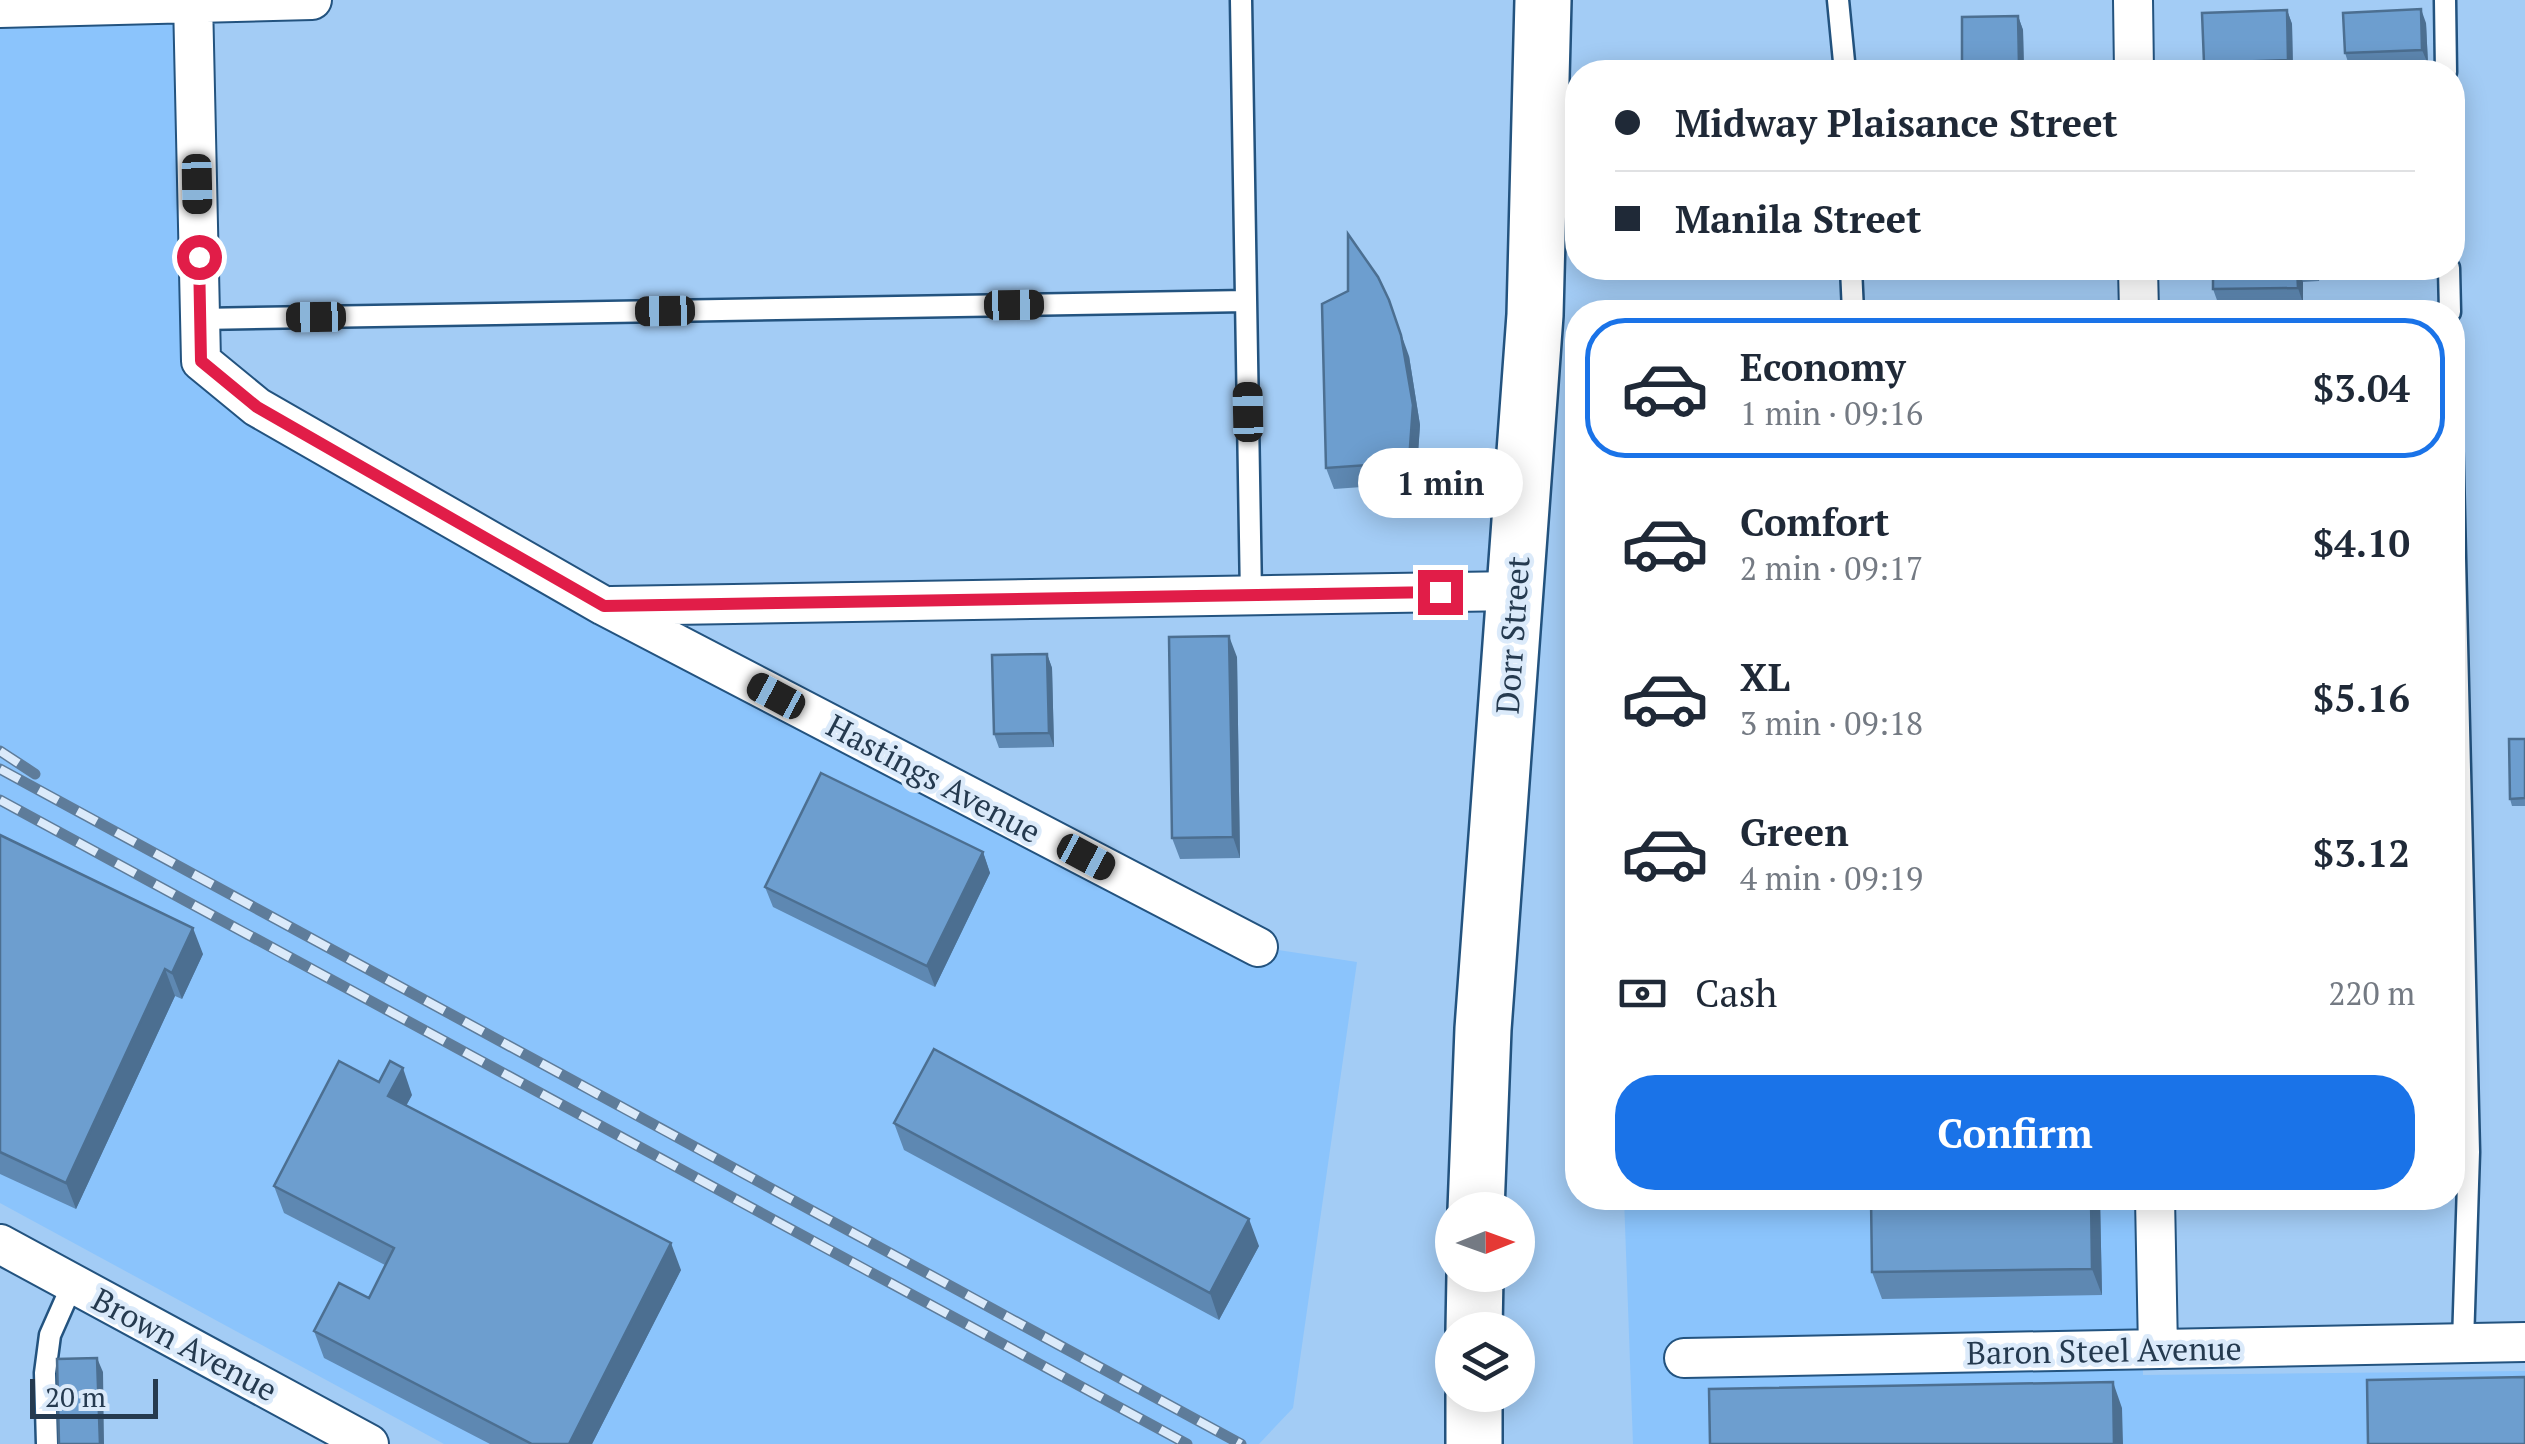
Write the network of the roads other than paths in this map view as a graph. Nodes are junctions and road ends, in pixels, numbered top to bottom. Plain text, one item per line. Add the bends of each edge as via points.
1 (312, 0) edge
2 (1241, 0) edge
3 (1543, 0) edge
4 (1838, 0) edge
5 (2133, 0) edge
6 (2445, 0) edge
7 (193, 1) edge
8 (0, 8) edge
9 (1844, 60) edge
10 (2134, 60) edge
11 (2446, 60) edge
12 (1246, 301) junction
13 (200, 319) junction
14 (1516, 591) junction
15 (1251, 596) junction
16 (604, 606) junction
17 (1258, 947) dead end
18 (2465, 982) edge
19 (1477, 1192) edge
20 (2155, 1210) edge
21 (0, 1244) edge
22 (73, 1283) junction
23 (2525, 1342) edge
24 (2463, 1344) junction
25 (2158, 1349) junction
26 (1684, 1358) dead end
27 (1474, 1412) edge
28 (354, 1440) edge
29 (48, 1444) edge
30 (1474, 1444) edge

1 - 7 street
2 - 12 lane
3 - 14 main road, Dorr Street via 1535,315
4 - 9 lane
5 - 10 street
6 - 11 lane
7 - 8 street
7 - 13 street
12 - 13 lane
12 - 15 lane
13 - 16 street, Hastings Avenue via 201,361 257,407
14 - 15 street
14 - 19 main road, Dorr Street
15 - 16 street
16 - 17 street, Hastings Avenue
18 - 24 lane
20 - 25 street
21 - 22 street, Brown Avenue
22 - 28 street, Brown Avenue
22 - 29 lane via 50,1335
23 - 24 street, Baron Steel Avenue
24 - 25 street, Baron Steel Avenue
25 - 26 street, Baron Steel Avenue
27 - 30 main road

